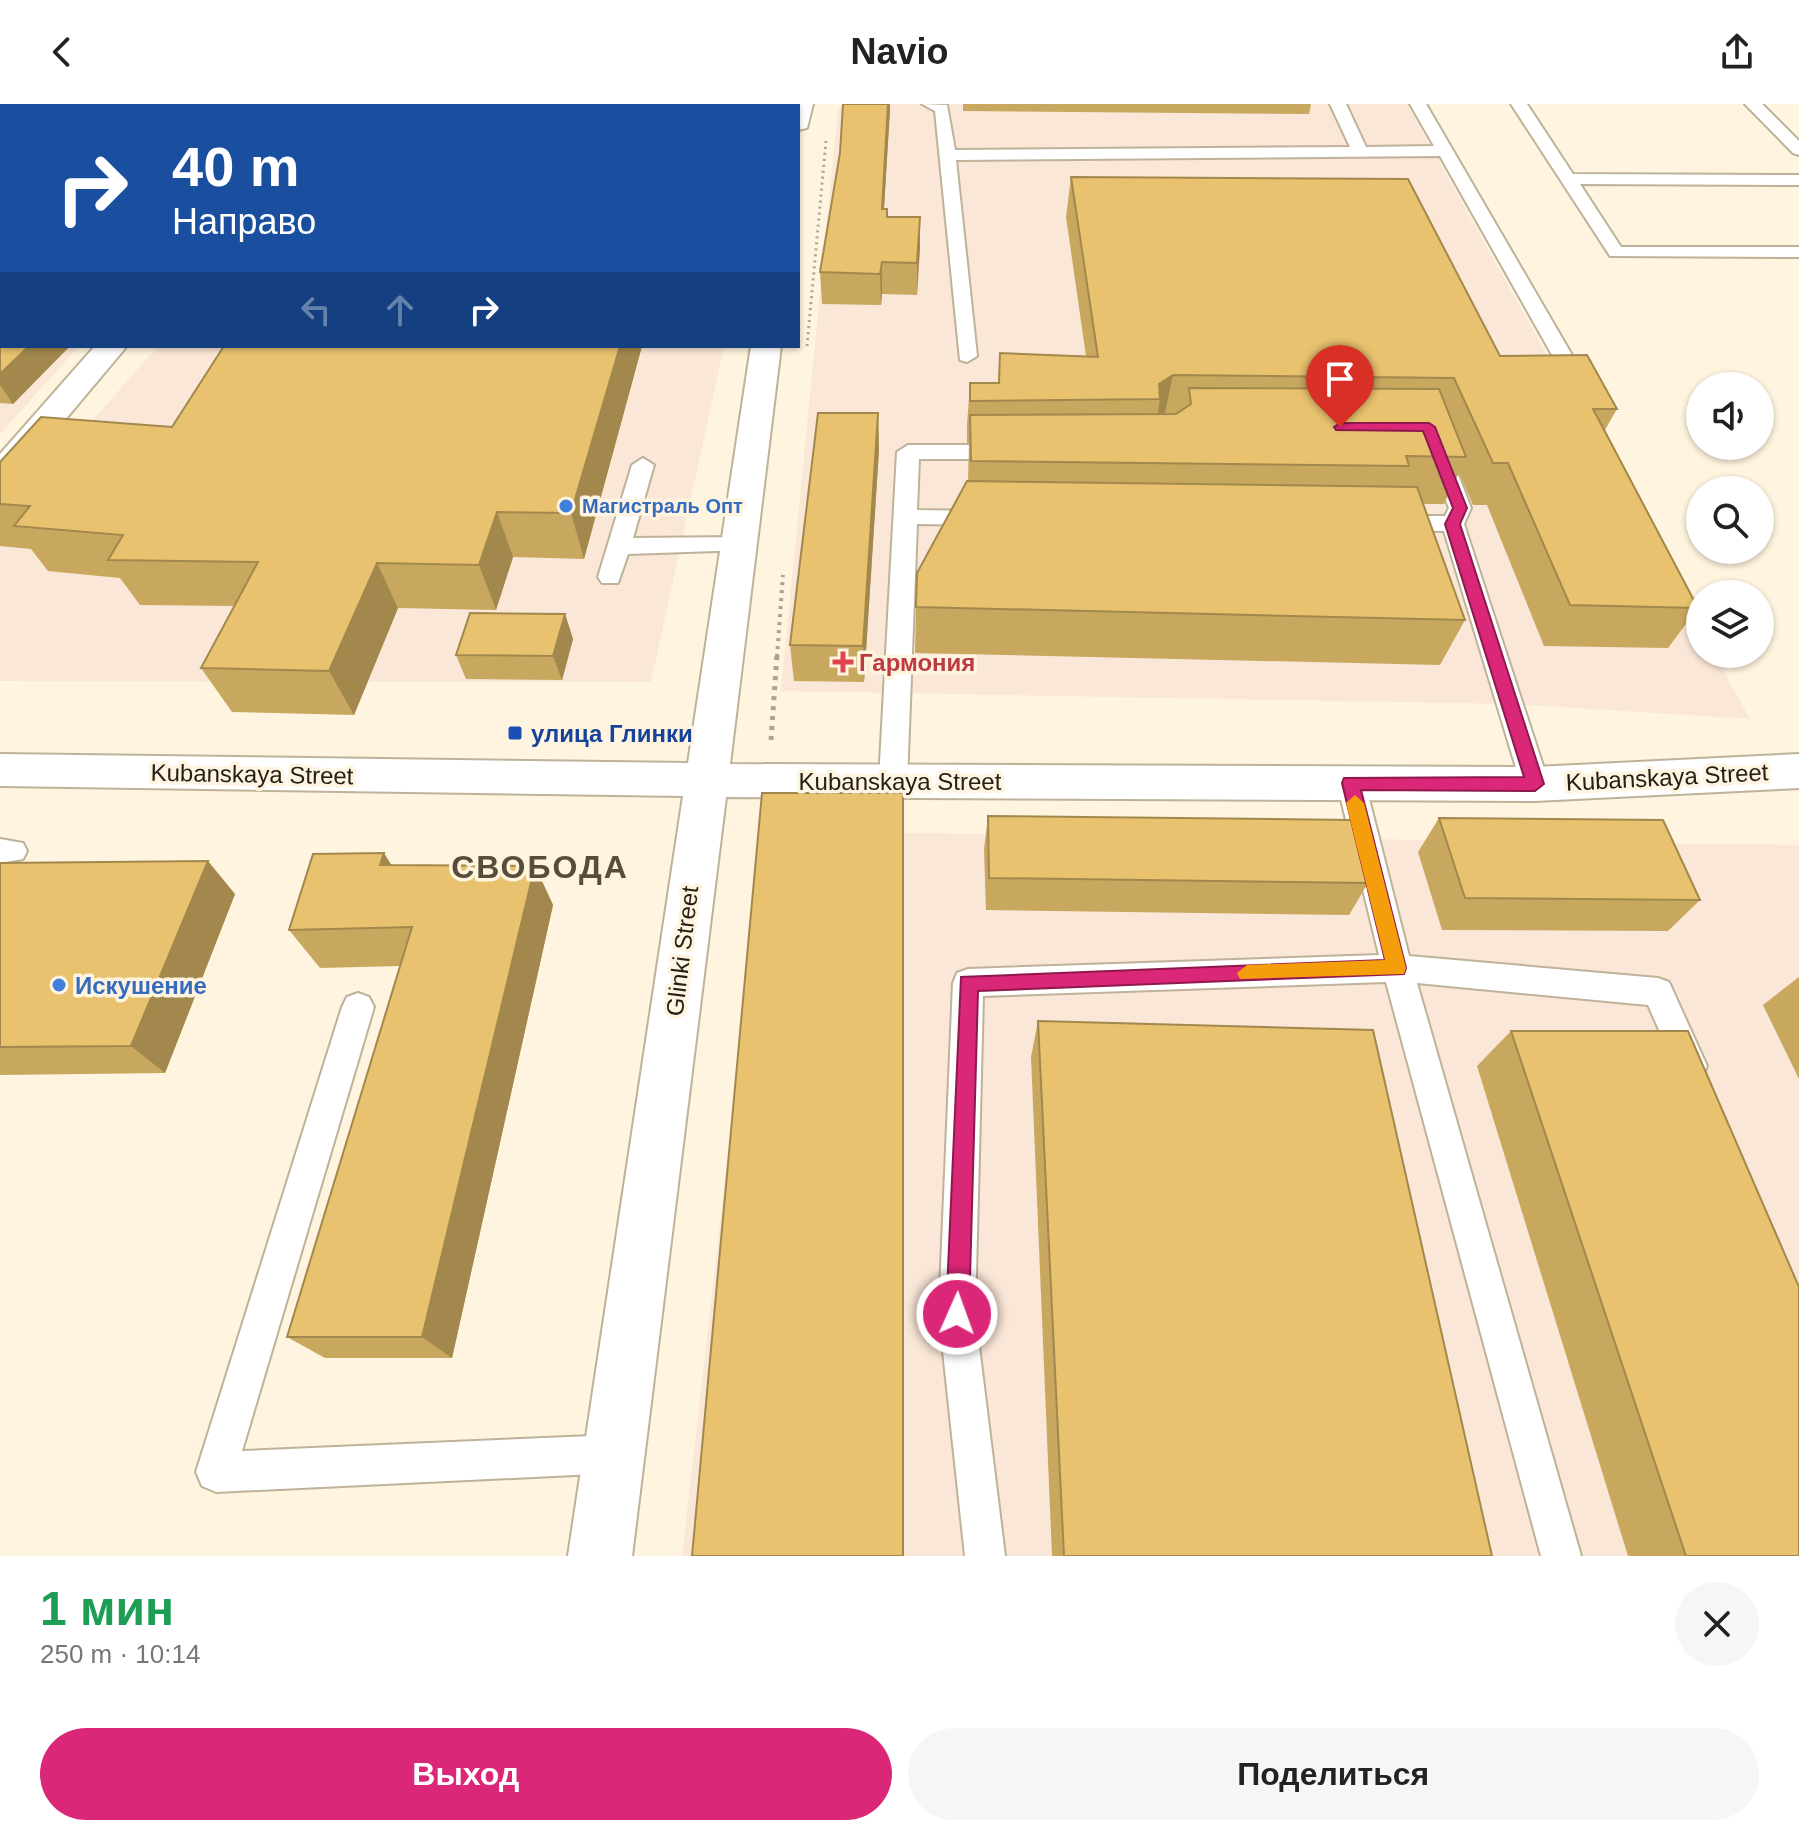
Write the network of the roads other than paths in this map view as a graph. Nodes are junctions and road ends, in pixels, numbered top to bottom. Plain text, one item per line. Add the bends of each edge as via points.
1 (930, 104) edge
2 (1338, 104) edge
3 (1418, 104) edge
4 (1519, 104) edge
5 (1753, 104) edge
6 (1799, 150) edge
7 (1443, 151) junction
8 (1360, 152) junction
9 (947, 155) junction
10 (1569, 179) junction
11 (1799, 180) edge
12 (1799, 252) edge
13 (110, 348) edge
14 (766, 348) edge
15 (967, 356) dead end
16 (1566, 362) edge
17 (1429, 427) edge
18 (1029, 452) edge
19 (643, 465) dead end
20 (0, 475) edge
21 (906, 517) junction
22 (1000, 518) edge
23 (1377, 523) edge
24 (1453, 524) junction
25 (738, 545) junction
26 (619, 546) junction
27 (610, 577) dead end
28 (1799, 771) edge
29 (2, 775) edge
30 (704, 780) junction
31 (893, 781) junction
32 (1351, 783) junction
33 (1535, 784) junction
34 (1397, 968) junction
35 (358, 1007) dead end
36 (1703, 1092) edge
37 (616, 1454) junction
38 (600, 1556) edge
39 (985, 1556) edge
40 (1561, 1556) edge

1 - 9 lane via 942,108
2 - 8 lane
3 - 7 lane
4 - 10 lane
5 - 6 lane
7 - 8 lane
7 - 16 lane
8 - 9 lane
9 - 15 lane
10 - 11 lane
10 - 12 lane via 1616,252
13 - 20 main road
14 - 25 main road, Glinki Street
17 - 24 lane via 1460,508
18 - 21 lane via 908,452
19 - 26 lane
21 - 22 lane
21 - 31 lane
23 - 24 lane
24 - 33 lane
25 - 26 lane
25 - 30 main road, Glinki Street
26 - 27 lane
28 - 33 main road, Kubanskaya Street
29 - 30 main road, Kubanskaya Street
30 - 31 main road, Kubanskaya Street
30 - 37 main road, Glinki Street
31 - 32 main road, Kubanskaya Street
32 - 33 main road, Kubanskaya Street
32 - 34 lane
34 - 36 lane via 1658,992
34 - 39 lane via 968,983 957,1314
34 - 40 lane
35 - 37 lane via 216,1472
37 - 38 main road, Glinki Street

